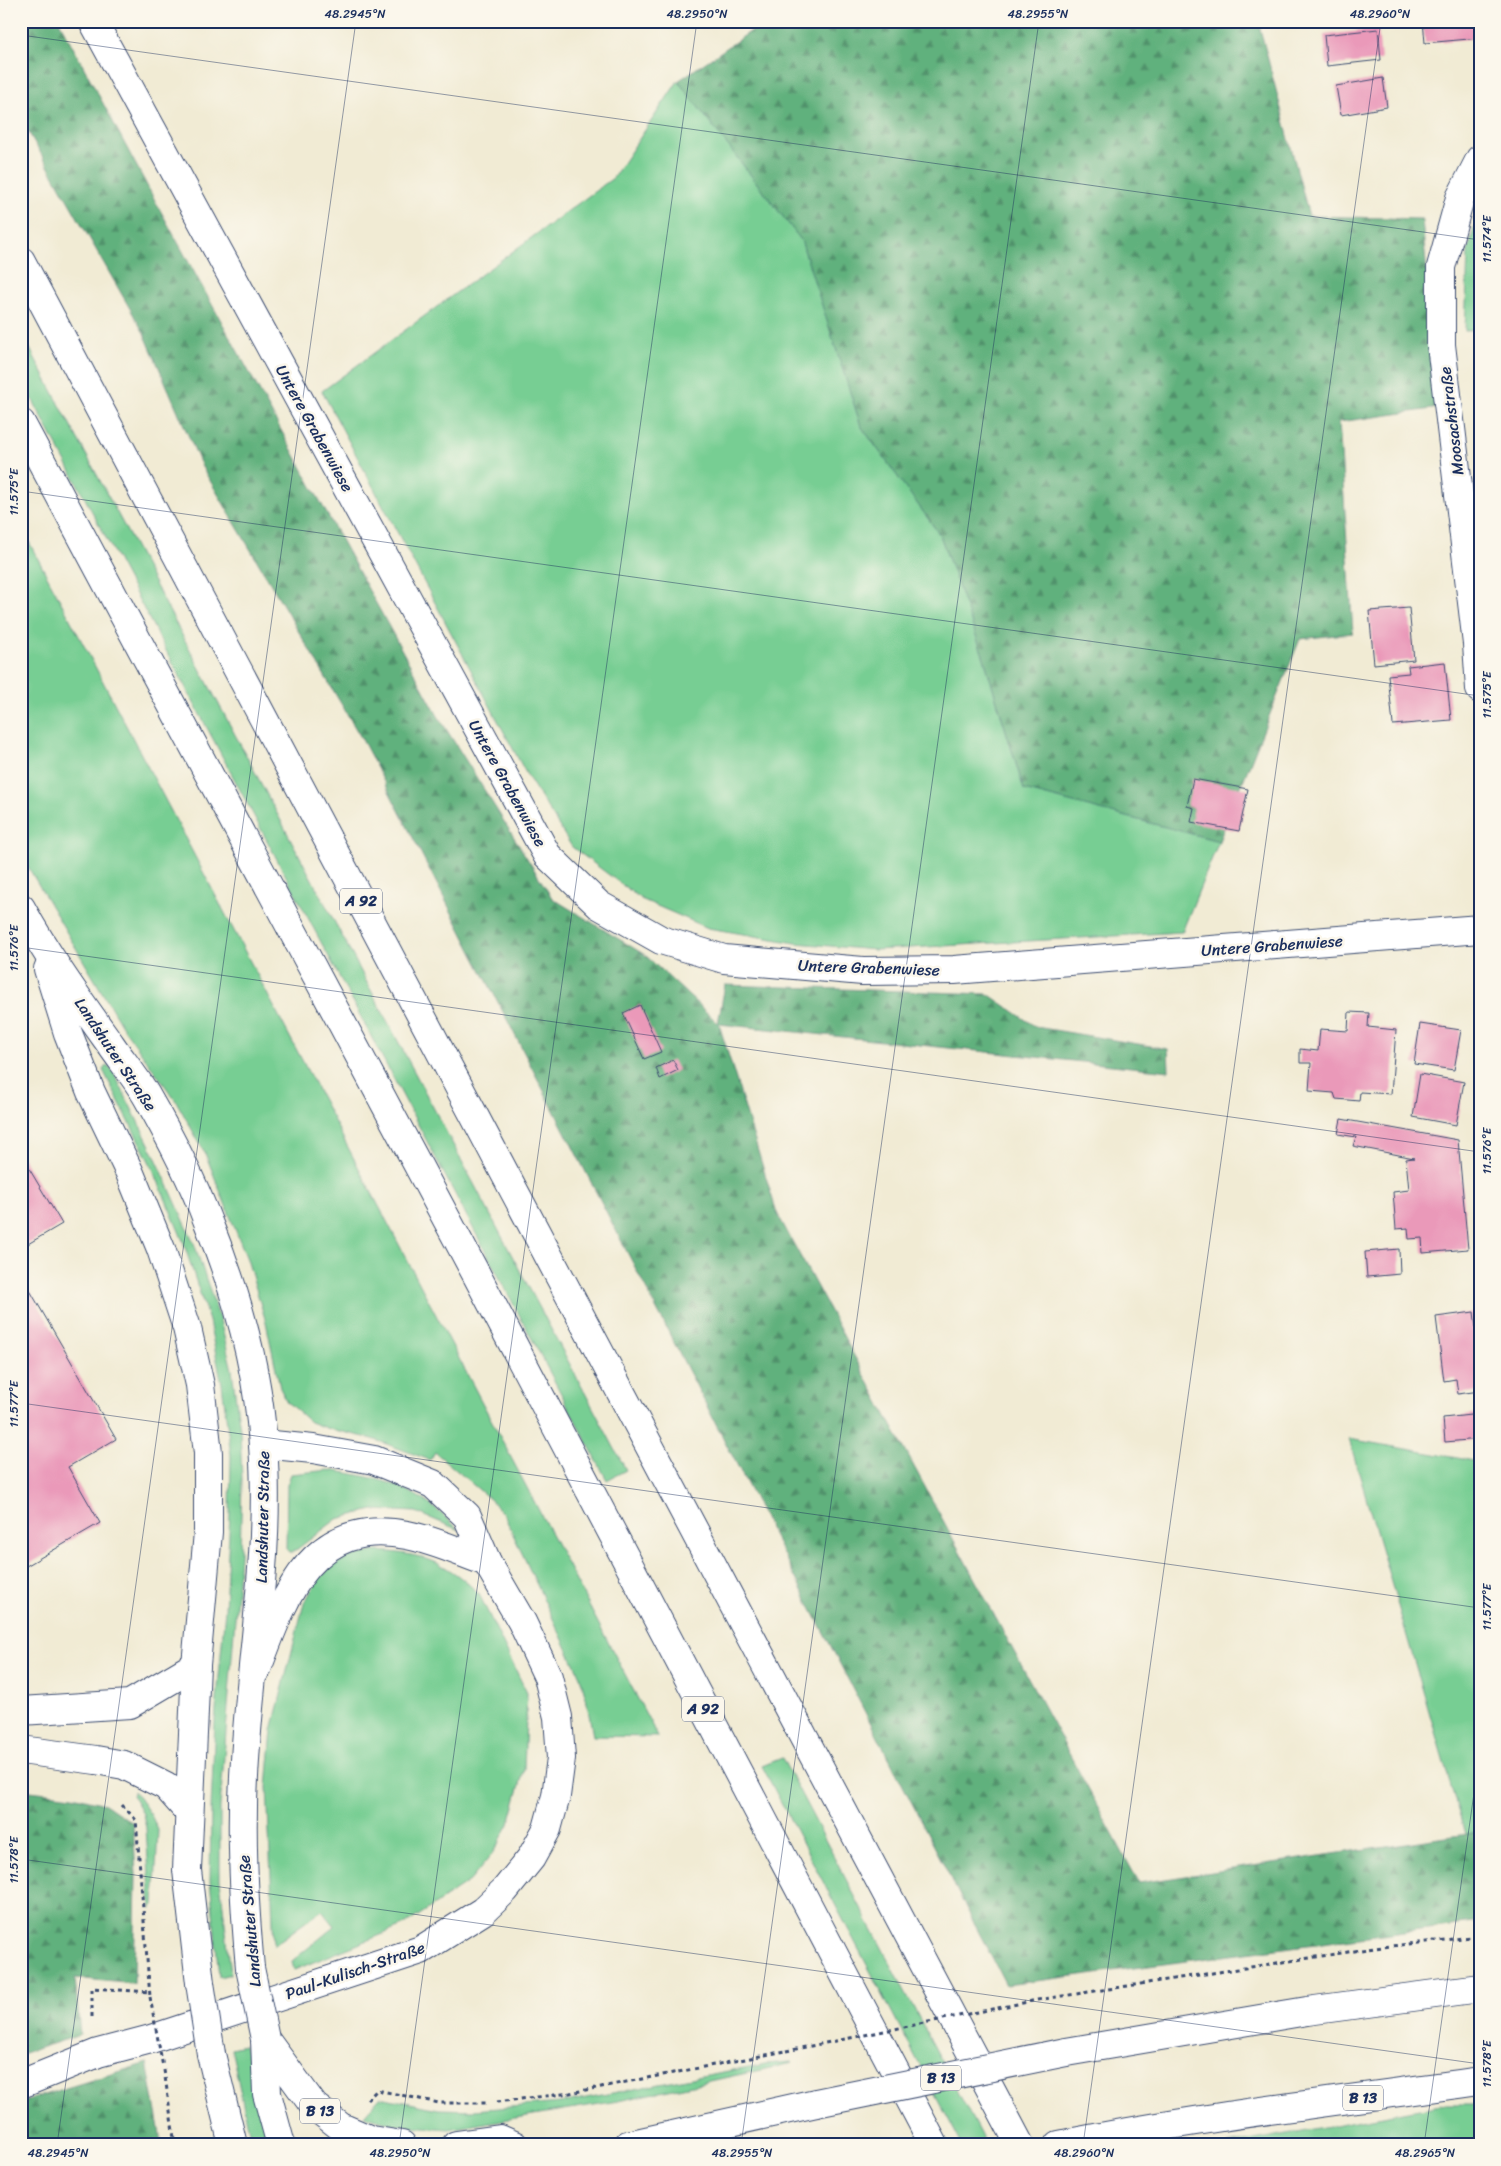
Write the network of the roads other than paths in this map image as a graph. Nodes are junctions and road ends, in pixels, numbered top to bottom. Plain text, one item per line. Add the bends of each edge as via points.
1 (93, 21) edge
2 (1480, 159) edge
3 (21, 261) edge
4 (21, 423) edge
5 (1480, 689) edge
6 (21, 908) edge
7 (1480, 929) edge
8 (39, 942) junction
9 (263, 1444) junction
10 (487, 1562) junction
11 (196, 1665) junction
12 (252, 1680) junction
13 (21, 1711) edge
14 (21, 1750) edge
15 (189, 1812) junction
16 (1480, 1988) edge
17 (265, 2039) junction
18 (1480, 2081) edge
19 (21, 2084) edge
20 (233, 2145) edge
21 (281, 2145) edge
22 (402, 2145) edge
23 (456, 2145) edge
24 (514, 2145) edge
25 (628, 2145) edge
26 (934, 2145) edge
27 (1020, 2145) edge
28 (1059, 2145) edge

1 - 7 main road, Untere Grabenwiese via 548,855 599,905 661,940 724,959 863,971 954,970
2 - 5 main road, Moosachstraße via 1460,198 1441,277 1442,345
3 - 27 main road, A 92
4 - 26 main road, A 92 via 474,1272
6 - 8 main road, Landshuter Straße
8 - 9 main road, Landshuter Straße via 146,1094 208,1220 232,1288 251,1359
8 - 11 main road, Landshuter Straße via 91,1092 161,1249 187,1328 200,1385 208,1453 208,1532
9 - 10 main road, Paul-Kulisch-Straße via 374,1460 433,1484 467,1516
9 - 12 main road, Landshuter Straße via 265,1510
10 - 12 main road via 408,1535 376,1531 339,1540 307,1564 279,1611
10 - 19 main road, Paul-Kulisch-Straße via 522,1622 548,1677 558,1717 561,1758 547,1829 531,1858 505,1890 483,1911 421,1950 151,2039 98,2053
11 - 13 main road via 130,1704
11 - 15 main road, Landshuter Straße
12 - 17 main road, Landshuter Straße, bridge via 242,1831 250,1968
14 - 15 main road via 124,1765 166,1786
15 - 20 main road, Landshuter Straße, bridge via 187,1870 200,1983 211,2054
16 - 25 main road, B 13, bridge via 1307,2010 1066,2052
17 - 21 main road, Landshuter Straße via 268,2094
17 - 22 main road, B 13 via 314,2106 341,2127 371,2140
18 - 28 main road, B 13
23 - 24 main road via 500,2139

